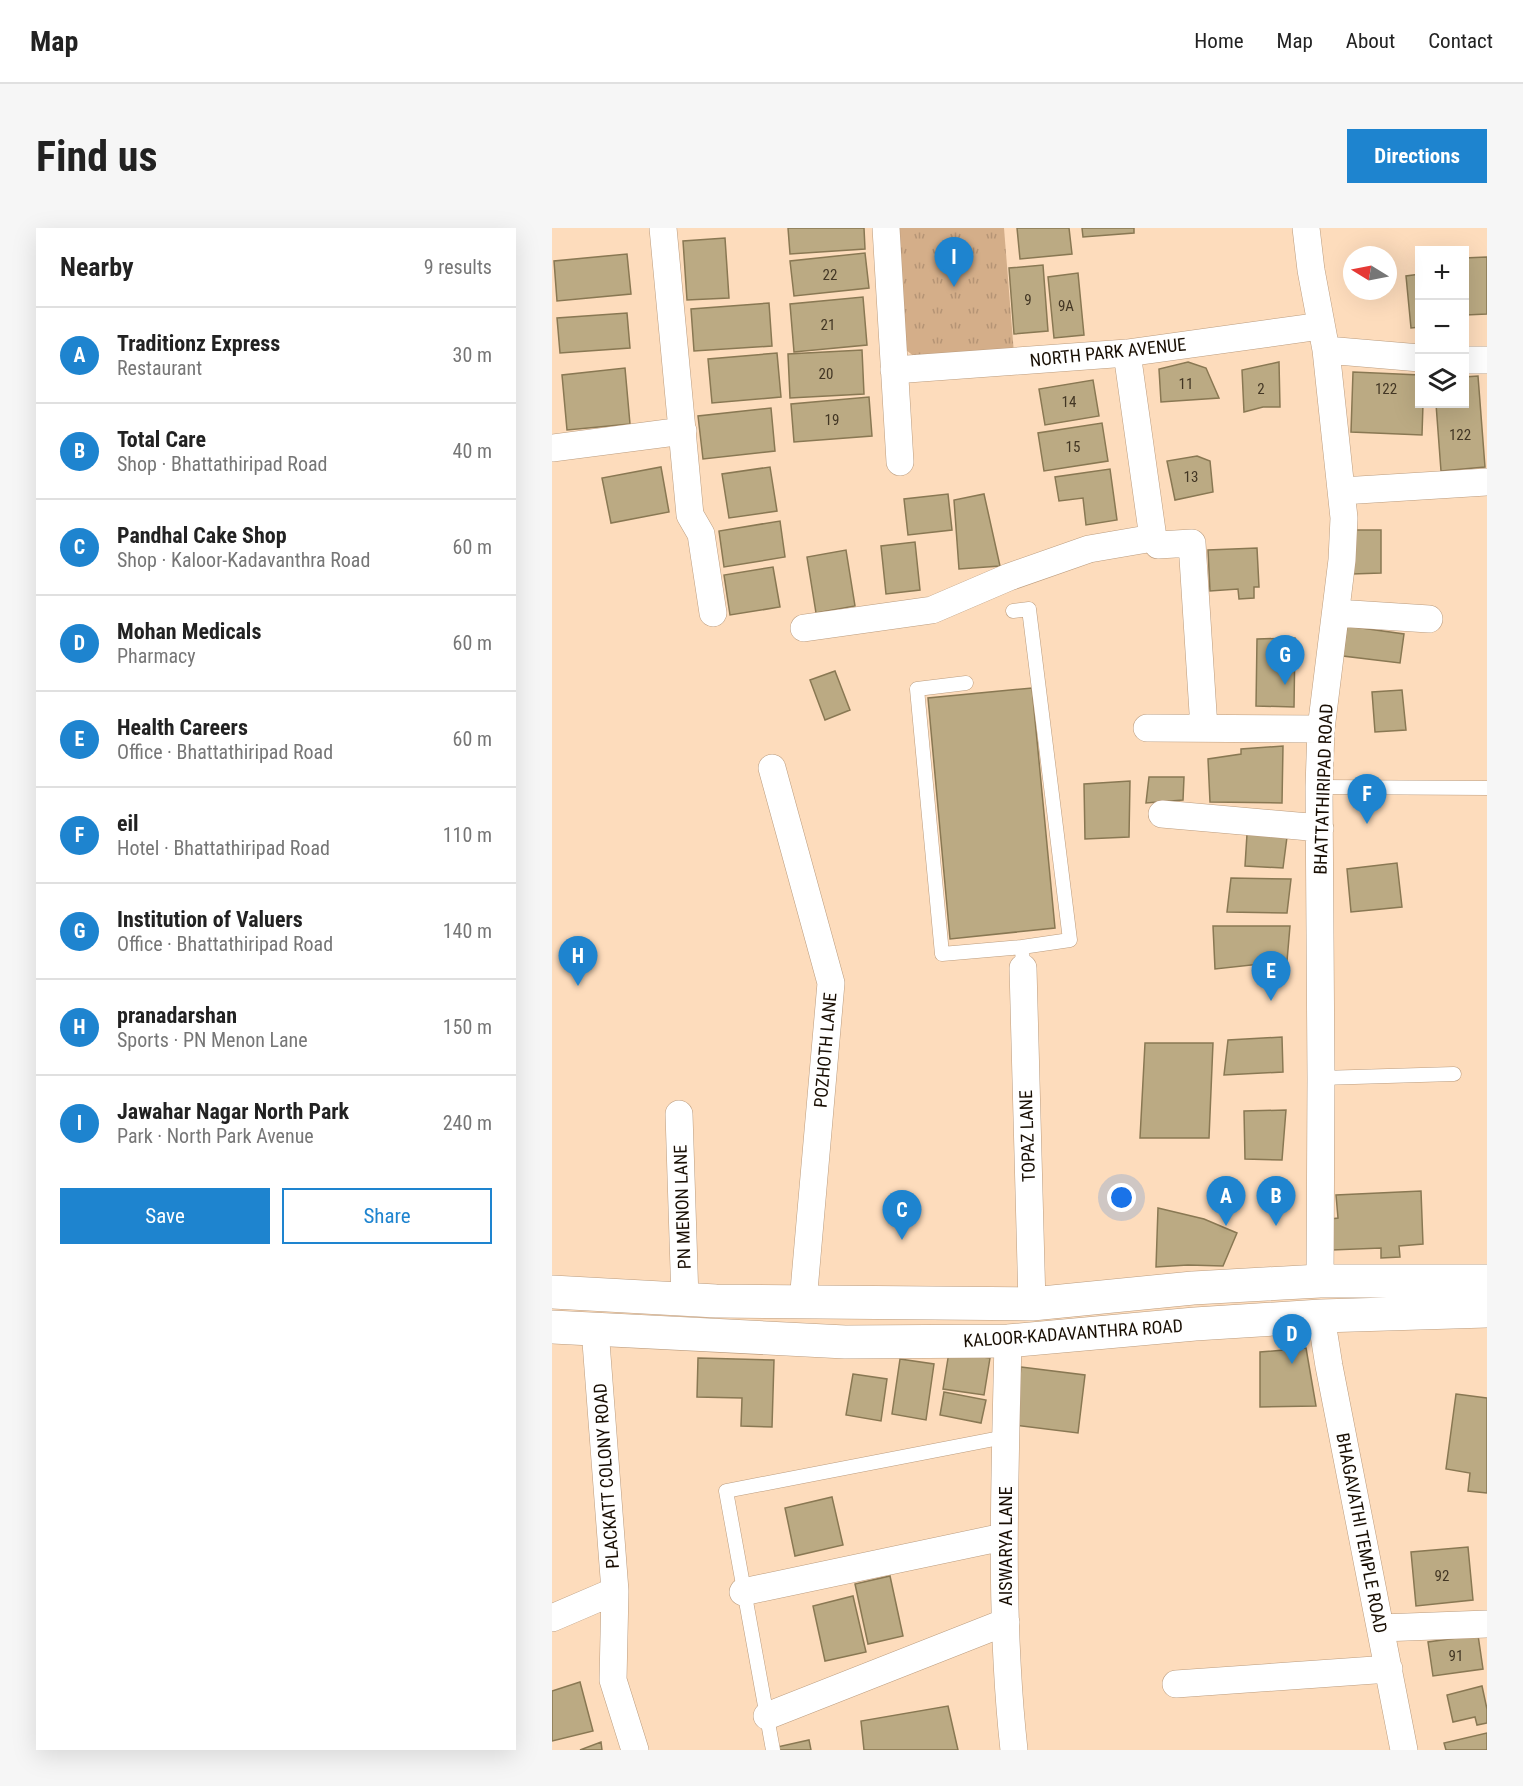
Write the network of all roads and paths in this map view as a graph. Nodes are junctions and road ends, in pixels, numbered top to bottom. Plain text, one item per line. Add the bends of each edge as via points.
1 (663, 228) edge
2 (886, 228) edge
3 (1306, 228) edge
4 (1324, 338) junction
5 (1127, 352) junction
6 (1415, 357) edge
7 (1469, 360) edge
8 (1487, 360) edge
9 (894, 370) junction
10 (683, 431) junction
11 (552, 448) edge
12 (900, 462) dead end
13 (1487, 482) edge
14 (1342, 491) junction
15 (1153, 538) junction
16 (1013, 611) dead end
17 (1336, 613) junction
18 (713, 614) dead end
19 (1429, 619) dead end
20 (804, 628) dead end
21 (966, 683) dead end
22 (1147, 728) dead end
23 (1204, 728) junction
24 (1321, 729) junction
25 (772, 768) dead end
26 (1319, 787) junction
27 (1487, 788) edge
28 (1162, 814) dead end
29 (1320, 828) junction
30 (1022, 957) junction
31 (1454, 1074) dead end
32 (1321, 1078) junction
33 (679, 1114) dead end
34 (1320, 1281) junction
35 (1487, 1281) edge
36 (552, 1292) edge
37 (597, 1295) junction
38 (685, 1300) junction
39 (803, 1302) junction
40 (1032, 1304) junction
41 (1487, 1311) edge
42 (1321, 1316) junction
43 (552, 1327) edge
44 (595, 1329) junction
45 (1008, 1341) junction
46 (1005, 1437) junction
47 (1003, 1537) junction
48 (615, 1591) junction
49 (743, 1592) junction
50 (552, 1618) edge
51 (1006, 1622) junction
52 (1487, 1624) edge
53 (1381, 1628) junction
54 (1389, 1670) junction
55 (1176, 1684) dead end
56 (767, 1716) junction
57 (635, 1750) edge
58 (773, 1750) edge
59 (1014, 1750) edge
60 (1404, 1750) edge

1 - 10 street
2 - 9 street
3 - 4 street, BHATTATHIRIPAD ROAD
4 - 5 street, NORTH PARK AVENUE
4 - 6 street, NORTH PARK AVENUE
4 - 14 street, BHATTATHIRIPAD ROAD
5 - 9 street, NORTH PARK AVENUE
5 - 15 street
7 - 8 street
9 - 12 street
10 - 11 street
10 - 18 street via 690,515 701,534
13 - 14 street
14 - 17 street, BHATTATHIRIPAD ROAD via 1344,518
15 - 20 street via 1089,549 932,610
15 - 23 street via 1158,545 1192,543
16 - 30 lane via 1029,609 1070,940
17 - 19 street
17 - 24 street, BHATTATHIRIPAD ROAD
21 - 30 lane via 917,689 942,954
22 - 23 street
23 - 24 street
24 - 26 street, BHATTATHIRIPAD ROAD
25 - 39 street, POZHOTH LANE via 831,983
26 - 27 lane
26 - 29 street, BHATTATHIRIPAD ROAD
28 - 29 street
29 - 32 street, BHATTATHIRIPAD ROAD
30 - 40 street, TOPAZ LANE
31 - 32 lane
32 - 34 street, BHATTATHIRIPAD ROAD
33 - 38 street, PN MENON LANE
34 - 35 main road, KALOOR-KADAVANTHRA ROAD
34 - 40 main road, KALOOR-KADAVANTHRA ROAD via 1193,1288
34 - 42 main road
36 - 37 main road, KALOOR-KADAVANTHRA ROAD
37 - 38 main road, KALOOR-KADAVANTHRA ROAD
37 - 44 main road
38 - 39 main road, KALOOR-KADAVANTHRA ROAD
39 - 40 main road, KALOOR-KADAVANTHRA ROAD
41 - 42 main road, KALOOR-KADAVANTHRA ROAD
42 - 45 main road, KALOOR-KADAVANTHRA ROAD
42 - 53 street, BHAGAVATHI TEMPLE ROAD
43 - 44 main road, KALOOR-KADAVANTHRA ROAD
44 - 45 main road, KALOOR-KADAVANTHRA ROAD via 845,1341
44 - 48 street, PLACKATT COLONY ROAD
45 - 46 street, AISWARYA LANE
46 - 47 street, AISWARYA LANE
46 - 49 lane via 726,1491
47 - 49 street
47 - 51 street, AISWARYA LANE
48 - 50 street, PLACKATT COLONY ROAD
48 - 57 street via 613,1680
49 - 56 lane
51 - 56 street
51 - 59 street, AISWARYA LANE
52 - 53 street
53 - 54 street, BHAGAVATHI TEMPLE ROAD
54 - 55 street
54 - 60 street, BHAGAVATHI TEMPLE ROAD
56 - 58 lane

